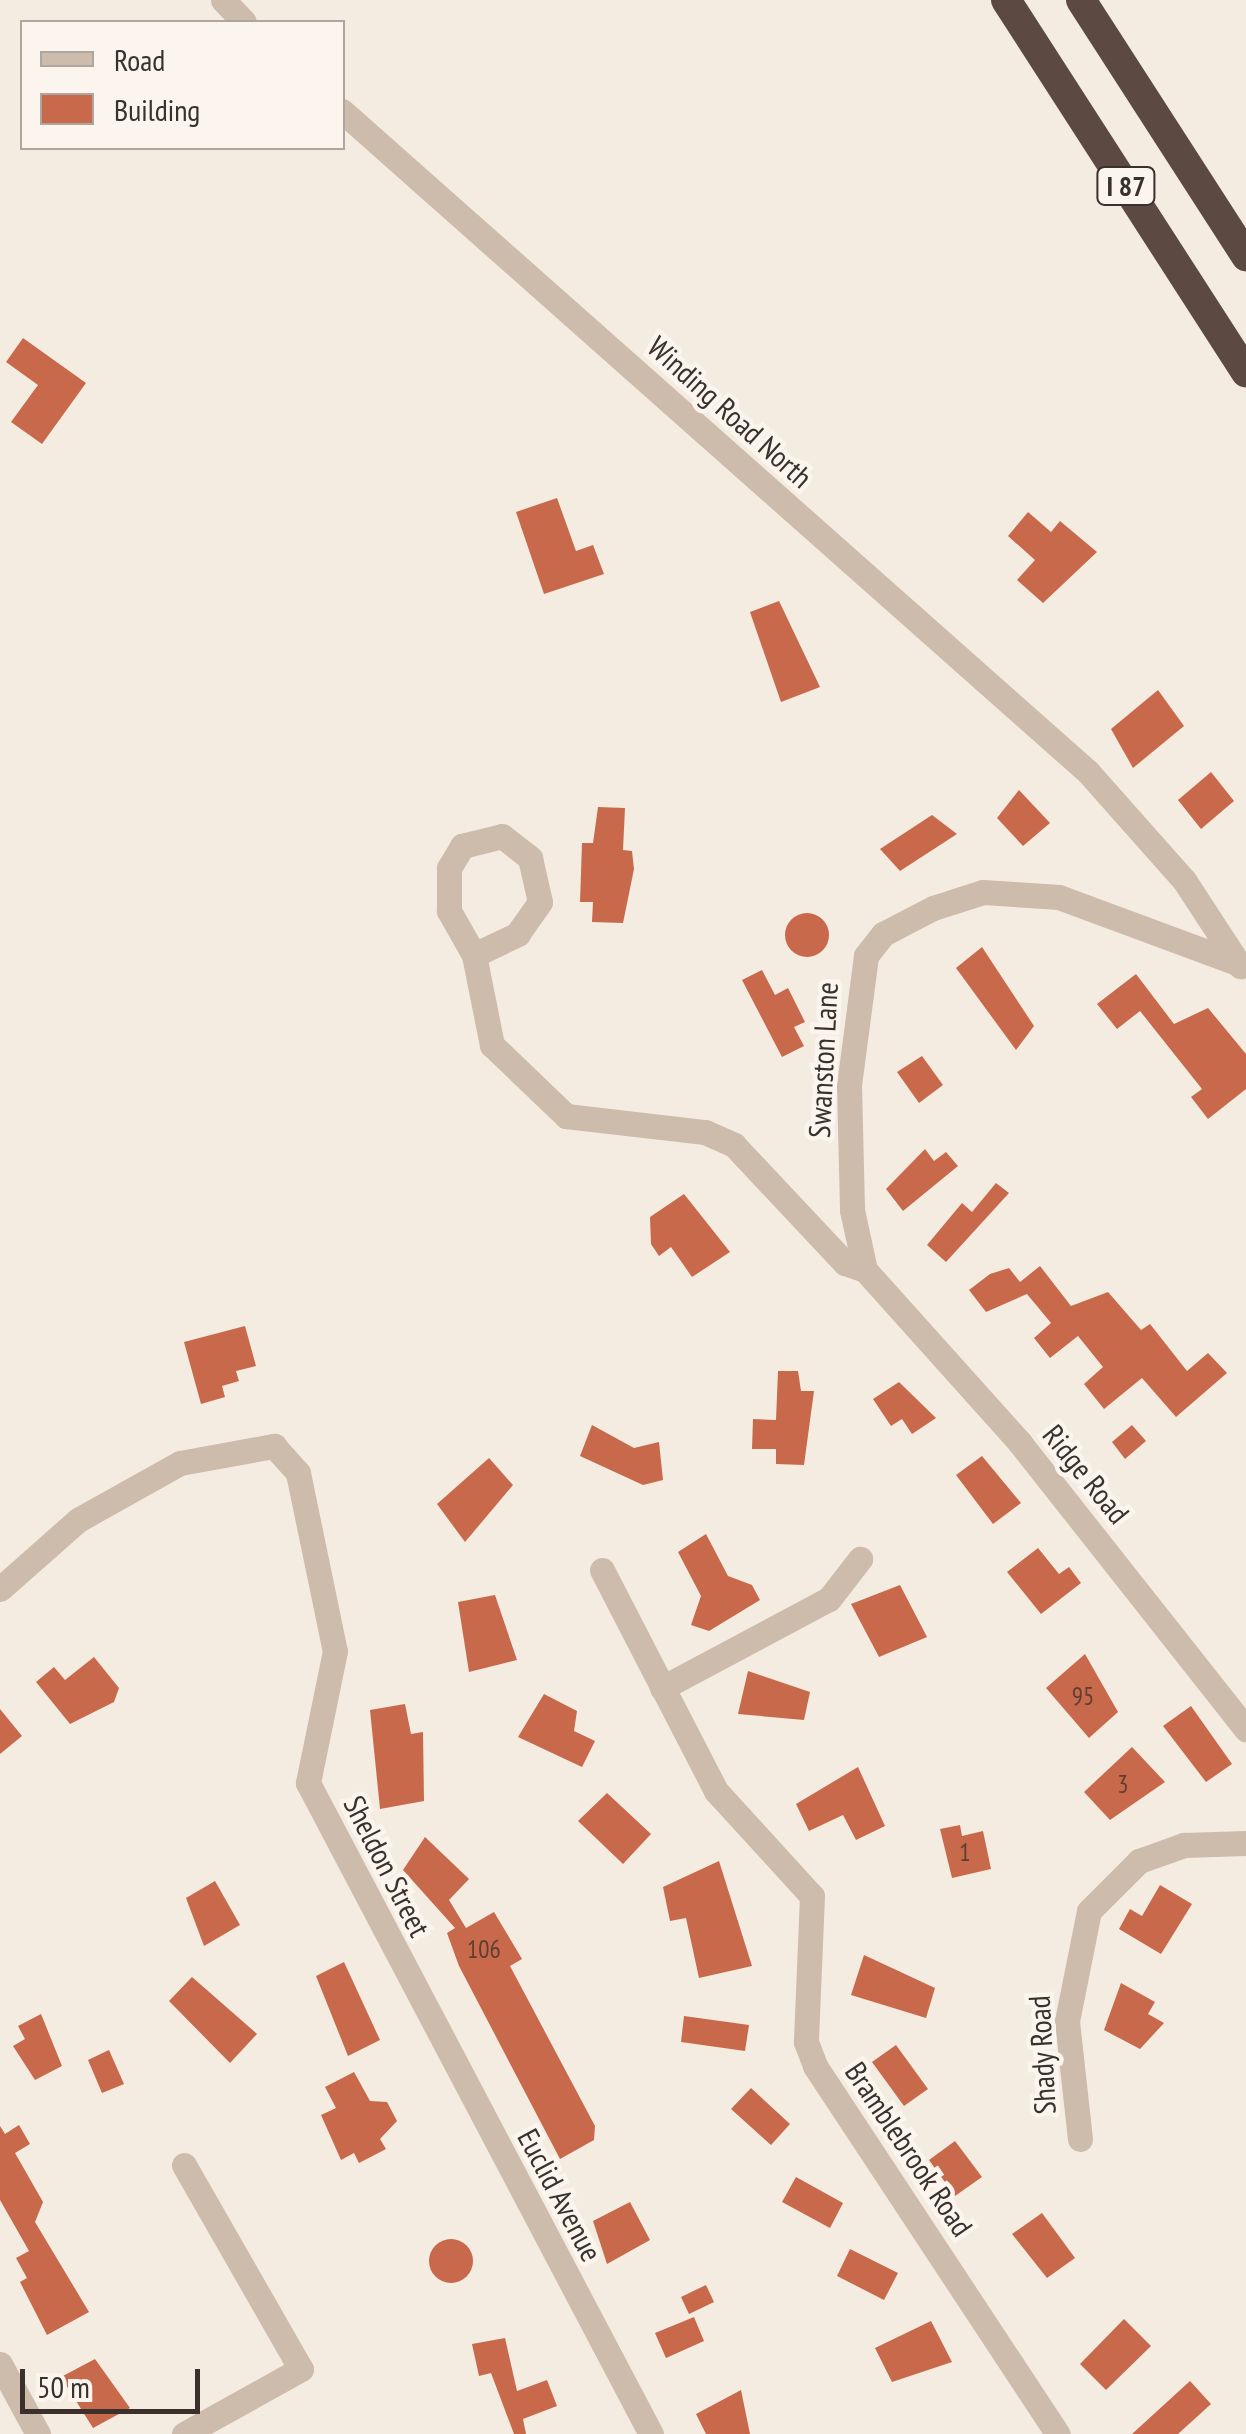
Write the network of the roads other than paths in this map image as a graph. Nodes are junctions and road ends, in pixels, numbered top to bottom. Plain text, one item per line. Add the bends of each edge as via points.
1 (224, 0) edge
2 (1006, 0) edge
3 (1081, 0) edge
4 (242, 20) edge
5 (345, 114) edge
6 (1246, 256) edge
7 (1246, 372) edge
8 (474, 955) junction
9 (1242, 968) edge
10 (865, 1270) junction
11 (860, 1559) dead end
12 (602, 1570) dead end
13 (0, 1589) edge
14 (662, 1688) junction
15 (1246, 1729) edge
16 (1246, 1842) edge
17 (412, 1987) joint
18 (1080, 2139) dead end
19 (184, 2165) dead end
20 (0, 2364) edge
21 (38, 2434) edge
22 (184, 2434) edge
23 (651, 2434) edge
24 (1058, 2434) edge

1 - 4 street
2 - 7 highway, I 87
3 - 6 highway, I 87
5 - 9 street, Winding Road North via 1075,760 1184,880
8 - 8 street via 518,934 540,902 530,858 502,836 462,846 449,868 449,911
8 - 10 street, Ridge Road via 492,1045 530,1089 601,1126 705,1132 734,1146 845,1263
9 - 10 street, Swanston Lane via 1059,897 983,892 883,934 858,976 849,1085 852,1210
10 - 15 street, Ridge Road via 1020,1442
11 - 14 street via 830,1600
12 - 14 street
13 - 17 street, Sheldon Street via 78,1520 180,1463 274,1446 298,1473 335,1651 308,1783
14 - 24 street, Bramblebrook Road via 716,1791 812,1896 806,2042 815,2066
16 - 18 street, Shady Road via 1184,1844 1139,1861 1090,1912 1067,2021
17 - 23 street, Euclid Avenue
19 - 22 street via 301,2369
20 - 21 street

